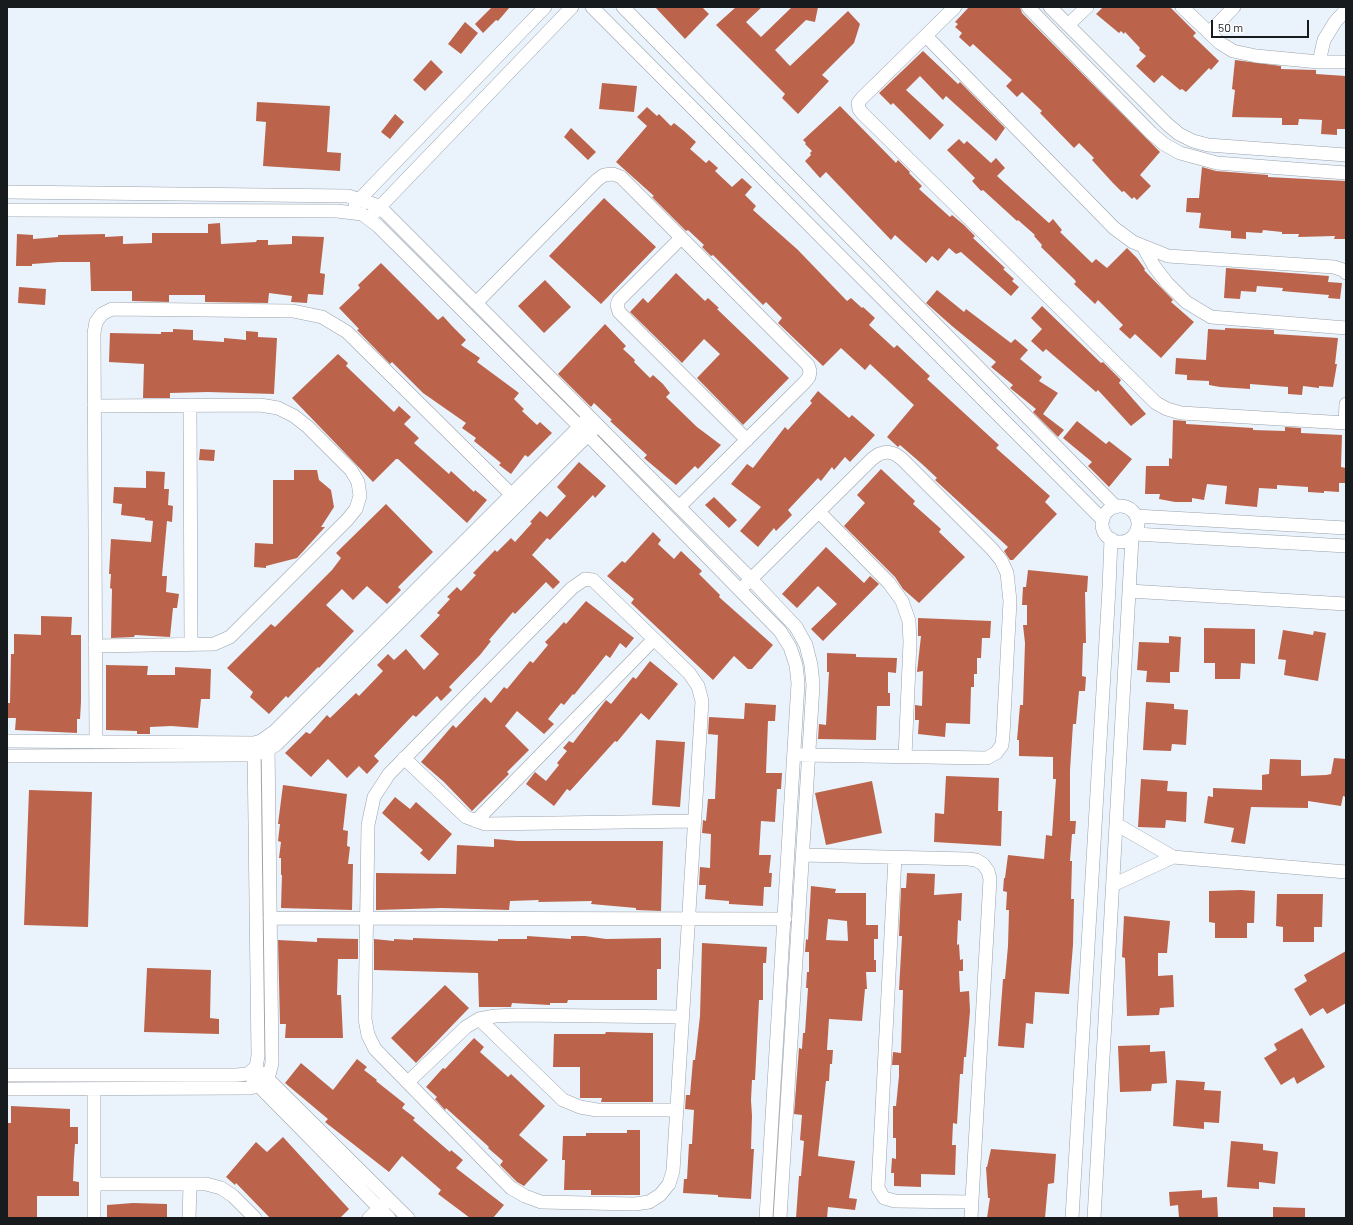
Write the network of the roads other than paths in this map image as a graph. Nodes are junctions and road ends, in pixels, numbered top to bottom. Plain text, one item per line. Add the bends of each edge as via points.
1 (545, 7) edge
2 (572, 7) edge
3 (592, 7) edge
4 (623, 7) edge
5 (955, 7) edge
6 (1028, 7) edge
7 (1050, 7) edge
8 (1087, 7) edge
9 (1182, 7) edge
10 (1234, 7) edge
11 (1346, 10) edge
12 (1068, 25) junction
13 (1209, 33) junction
14 (926, 36) junction
15 (1319, 62) junction
16 (1346, 62) edge
17 (692, 77) junction
18 (677, 92) junction
19 (1346, 155) edge
20 (1346, 173) edge
21 (7, 192) edge
22 (360, 198) junction
23 (379, 208) junction
24 (7, 210) edge
25 (348, 212) junction
26 (369, 218) junction
27 (681, 238) junction
28 (1144, 248) junction
29 (1346, 273) edge
30 (476, 303) junction
31 (1346, 328) edge
32 (943, 331) junction
33 (930, 345) junction
34 (1346, 404) edge
35 (190, 405) junction
36 (94, 406) junction
37 (1020, 409) junction
38 (594, 421) junction
39 (1006, 422) junction
40 (1346, 423) edge
41 (584, 431) junction
42 (747, 440) junction
43 (515, 499) junction
44 (679, 507) junction
45 (1116, 507) junction
46 (818, 512) junction
47 (1136, 516) junction
48 (1103, 520) junction
49 (1346, 528) edge
50 (1134, 536) junction
51 (1111, 539) junction
52 (1346, 546) edge
53 (751, 579) junction
54 (740, 589) junction
55 (1129, 591) junction
56 (1346, 604) edge
57 (654, 639) junction
58 (191, 645) junction
59 (95, 646) junction
60 (7, 741) edge
61 (101, 742) junction
62 (268, 744) junction
63 (254, 749) junction
64 (794, 755) junction
65 (809, 755) junction
66 (7, 756) edge
67 (106, 756) junction
68 (906, 757) junction
69 (404, 758) junction
70 (1098, 780) junction
71 (1118, 782) junction
72 (476, 821) junction
73 (694, 821) junction
74 (1116, 824) junction
75 (802, 855) junction
76 (895, 857) junction
77 (1173, 857) junction
78 (1346, 872) edge
79 (1113, 885) junction
80 (1091, 904) junction
81 (1111, 905) junction
82 (270, 918) junction
83 (367, 918) junction
84 (688, 919) junction
85 (785, 919) junction
86 (682, 1017) junction
87 (479, 1019) junction
88 (252, 1071) junction
89 (7, 1075) edge
90 (264, 1082) junction
91 (408, 1082) junction
92 (7, 1089) edge
93 (94, 1089) junction
94 (676, 1110) junction
95 (94, 1184) junction
96 (190, 1185) junction
97 (972, 1202) junction
98 (384, 1204) junction
99 (94, 1218) edge
100 (189, 1218) edge
101 (255, 1218) edge
102 (369, 1218) edge
103 (389, 1218) edge
104 (408, 1218) edge
105 (766, 1218) edge
106 (780, 1218) edge
107 (971, 1218) edge
108 (1072, 1218) edge
109 (1094, 1218) edge

1 - 22 street
2 - 23 street
3 - 18 street
4 - 17 street
5 - 14 street
6 - 20 street via 1151,133 1180,153 1217,163
7 - 12 street
8 - 12 street
9 - 13 street
10 - 13 street
11 - 15 street via 1324,40
12 - 19 street via 1167,124 1193,141 1208,145
13 - 15 street via 1233,51 1244,54
14 - 28 street via 1114,228
14 - 40 street via 862,98 858,103 859,109 1146,394 1167,409 1181,412
15 - 16 street
17 - 18 street
17 - 32 street
18 - 33 street
21 - 22 street
22 - 23 street
22 - 25 street
23 - 26 street
23 - 30 street
24 - 25 street
25 - 26 street
26 - 41 street
27 - 30 street via 621,177 613,174 604,175
27 - 42 street via 804,361 810,371 809,378
27 - 42 street via 619,300 619,312
28 - 29 street via 1168,256 1334,267
28 - 31 street via 1167,283 1186,302 1211,318
30 - 38 street
32 - 33 street
32 - 37 street
33 - 39 street
34 - 40 street
35 - 36 street
35 - 58 street
35 - 58 street via 260,405 278,408 294,416 351,470 358,482 360,496 356,509 347,520 230,637 214,644
36 - 43 street via 96,322 102,314 112,309 308,313 328,320 347,332
36 - 59 street
37 - 39 street
37 - 45 street
38 - 41 street
38 - 44 street
39 - 48 street
41 - 43 street
41 - 54 street
42 - 44 street
43 - 62 street via 277,744
44 - 53 street
45 - 47 street via 1130,509
45 - 48 street via 1110,510
46 - 53 street
46 - 68 street via 889,583 904,607 909,621 910,642
46 - 68 street via 872,459 887,452 895,454 992,549 1007,573 1010,601 1002,745 996,753 987,758
47 - 49 street
47 - 50 street via 1138,528
48 - 51 street via 1104,531
50 - 51 street via 1121,542
50 - 52 street
50 - 55 street
51 - 70 street
53 - 54 street
53 - 65 street via 796,627 806,645 812,685
54 - 64 street via 780,631 790,647 796,665 798,683
55 - 56 street
55 - 71 street
57 - 69 street via 593,580 585,579 572,588
57 - 72 street
57 - 73 street via 689,673 698,686 702,701
58 - 59 street
59 - 61 street
60 - 61 street
61 - 63 street
61 - 67 street
62 - 63 street
62 - 82 street
63 - 67 street
63 - 88 street via 258,1056
64 - 65 street
64 - 85 street
65 - 68 street
65 - 75 street
66 - 67 street
69 - 72 street via 458,809
69 - 83 street via 380,785 370,811
70 - 71 street
70 - 80 street
71 - 74 street
72 - 73 street via 495,824
73 - 84 street
74 - 77 street
74 - 79 street
75 - 76 street
75 - 106 street
76 - 97 street via 976,860 983,864 990,879
76 - 97 street via 878,1188 884,1198 895,1200
77 - 78 street
77 - 79 street
79 - 81 street
80 - 81 street
80 - 108 street
81 - 109 street
82 - 83 street
82 - 90 street via 272,1063
83 - 84 street
83 - 91 street via 368,1035 375,1049
84 - 85 street
84 - 86 street
85 - 105 street
86 - 87 street via 519,1015
86 - 94 street
87 - 91 street via 466,1027
87 - 94 street via 563,1100 597,1110
88 - 89 street
88 - 90 street
90 - 93 street via 248,1088
90 - 98 street
91 - 94 street via 511,1188 541,1202 635,1204 648,1202 660,1195 669,1184 673,1171
92 - 93 street
93 - 95 street
95 - 96 street
95 - 99 street
96 - 100 street
96 - 101 street via 206,1184 220,1188 233,1196
97 - 107 street
98 - 102 street
98 - 103 street
98 - 104 street

